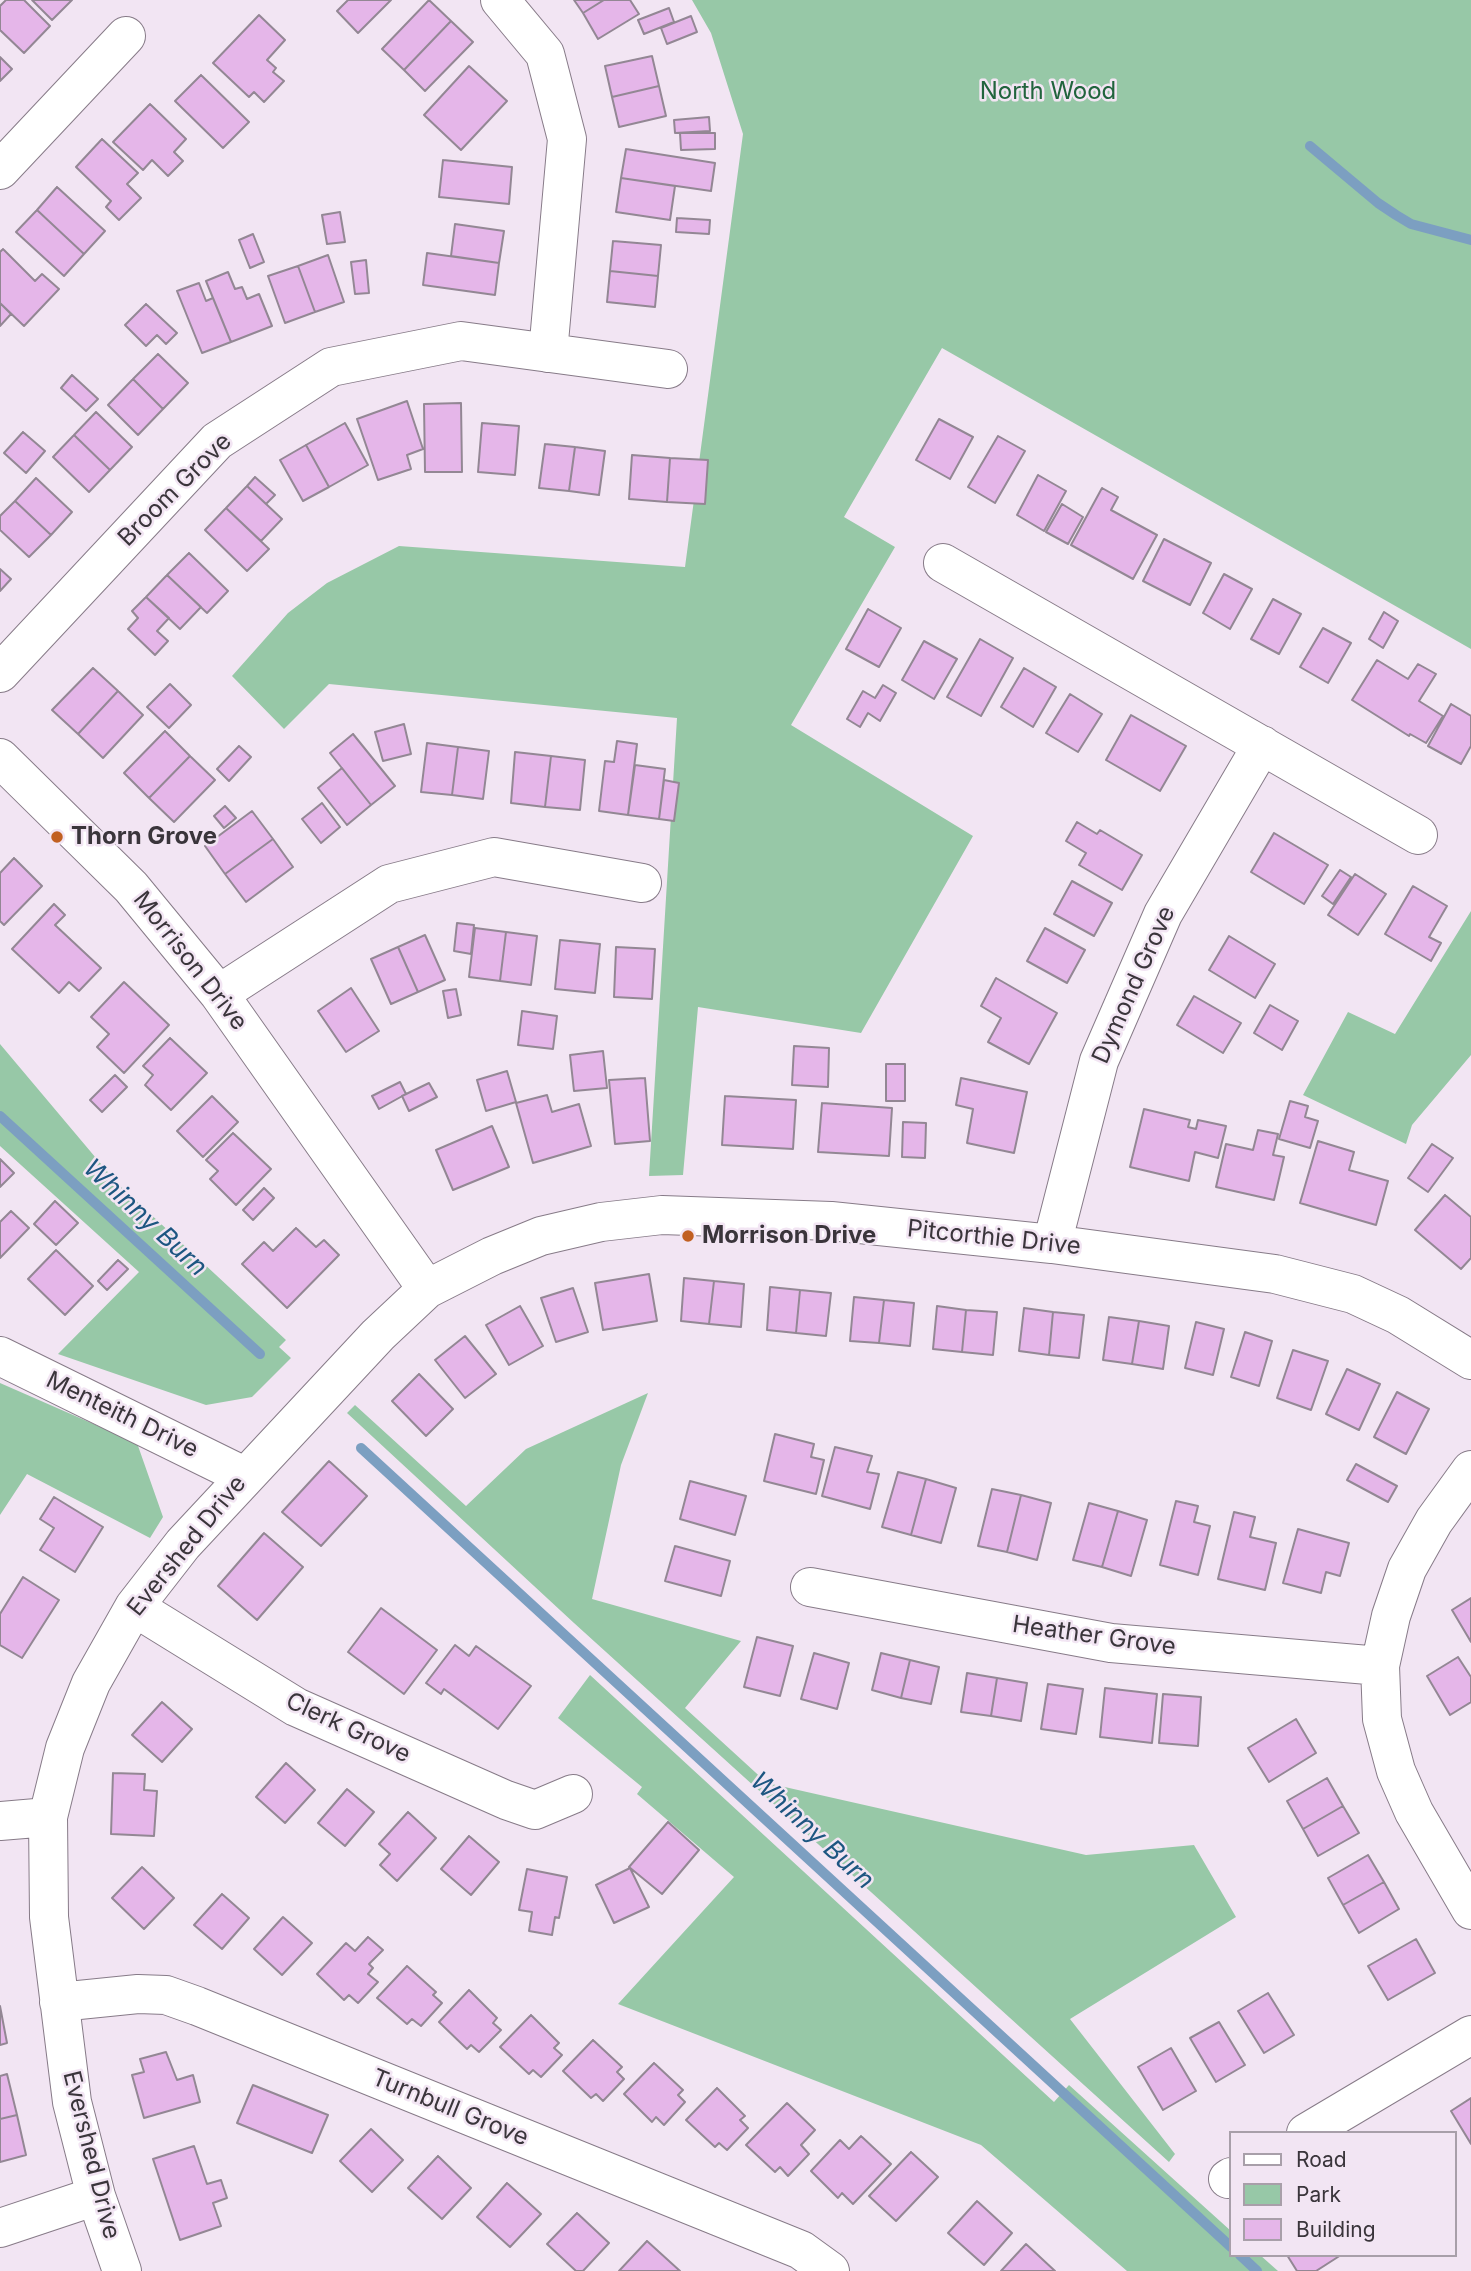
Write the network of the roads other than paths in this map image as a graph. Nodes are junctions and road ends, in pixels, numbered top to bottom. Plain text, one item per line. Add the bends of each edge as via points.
1 (500, 0) edge
2 (127, 36) dead end
3 (0, 170) edge
4 (548, 353) junction
5 (668, 369) dead end
6 (943, 563) dead end
7 (0, 673) edge
8 (1262, 745) junction
9 (0, 758) edge
10 (1418, 835) dead end
11 (642, 883) dead end
12 (219, 994) junction
13 (1052, 1244) junction
14 (427, 1289) junction
15 (0, 1356) edge
16 (1471, 1360) edge
17 (1471, 1470) edge
18 (244, 1476) junction
19 (810, 1587) dead end
20 (134, 1607) junction
21 (1380, 1666) junction
22 (573, 1794) dead end
23 (48, 1817) junction
24 (0, 1821) edge
25 (1471, 1910) edge
26 (59, 2001) junction
27 (1471, 2035) edge
28 (1309, 2131) edge
29 (96, 2196) junction
30 (0, 2228) edge
31 (122, 2271) edge
32 (830, 2271) edge

1 - 4 street via 545,54 567,139
2 - 3 street
4 - 5 street, Broom Grove
4 - 7 street, Broom Grove via 461,341 331,367 217,441
6 - 8 street
8 - 10 street
8 - 13 street, Dymond Grove via 1163,914 1099,1061
9 - 12 street, Morrison Drive via 131,887
11 - 12 street via 494,858 388,884
12 - 14 street, Morrison Drive
13 - 14 street, Pitcorthie Drive via 831,1221 663,1215 601,1222 541,1236
13 - 16 street, Pitcorthie Drive via 1275,1275 1353,1294 1398,1315
14 - 18 street, Evershed Drive
15 - 18 street, Menteith Drive
17 - 21 street via 1434,1521 1408,1569
18 - 20 street, Evershed Drive
19 - 21 street, Heather Grove via 1111,1643
20 - 22 street, Clerk Grove via 296,1707 506,1800 535,1810
20 - 23 street, Evershed Drive via 91,1683 65,1748
21 - 25 street via 1382,1719 1396,1771 1413,1812
23 - 24 street
23 - 26 street, Evershed Drive via 49,1917
26 - 29 street, Evershed Drive via 72,2102
26 - 32 street, Turnbull Grove via 138,1994 176,1998 800,2250
27 - 28 street
29 - 30 street
29 - 31 street, Evershed Drive

